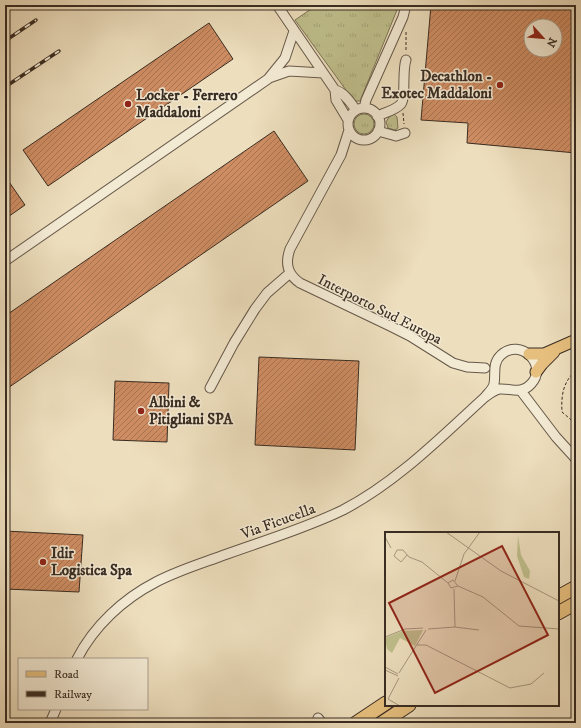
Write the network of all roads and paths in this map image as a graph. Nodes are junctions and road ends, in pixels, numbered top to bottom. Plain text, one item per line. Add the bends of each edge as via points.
1 (277, 5) edge
2 (406, 5) edge
3 (294, 31) junction
4 (406, 32) dead end
5 (406, 60) joint
6 (323, 73) junction
7 (268, 79) junction
8 (335, 90) junction
9 (402, 101) junction
10 (360, 109) junction
11 (377, 116) junction
12 (348, 120) junction
13 (349, 130) junction
14 (378, 131) junction
15 (406, 133) joint
16 (360, 140) junction
17 (341, 155) junction
18 (5, 261) edge
19 (290, 273) junction
20 (576, 340) edge
21 (557, 349) junction
22 (529, 354) junction
23 (485, 368) dead end
24 (576, 371) edge
25 (536, 372) junction
26 (495, 375) junction
27 (210, 388) dead end
28 (509, 390) junction
29 (521, 390) junction
30 (485, 397) junction
31 (576, 424) edge
32 (576, 459) edge
33 (576, 587) edge
34 (559, 596) edge
35 (576, 603) edge
36 (559, 612) edge
37 (78, 658) edge
38 (385, 704) edge
39 (408, 706) edge
40 (56, 710) edge
41 (50, 723) edge
42 (356, 723) edge
43 (382, 723) edge

1 - 3 street
2 - 10 street via 403,17
3 - 6 street
3 - 7 street via 285,58
4 - 5 path
5 - 9 street
6 - 7 street via 289,71
6 - 8 street
7 - 18 street
8 - 10 street
8 - 12 street via 336,100
9 - 11 street via 398,106
9 - 15 path
10 - 11 street via 374,112
10 - 12 street via 350,115
11 - 14 street
12 - 13 street
13 - 16 street
13 - 17 street
14 - 15 street via 398,136
14 - 16 street via 371,138
16 - 17 street
17 - 19 street via 290,249 287,265
19 - 23 street, Interporto Sud Europa via 300,283 396,329 453,363
19 - 27 street via 267,293 255,309
20 - 21 main road
21 - 22 main road via 544,354
21 - 25 main road
22 - 25 street via 534,359
22 - 26 street, Via Ficucella via 517,349 504,352 496,362
24 - 31 path via 563,387 561,400 562,412
25 - 29 street via 532,384
26 - 28 street via 500,384
26 - 30 street, Via Ficucella via 493,386
28 - 29 street, Via Ficucella
28 - 30 street, Via Ficucella via 494,390
29 - 32 street
30 - 37 street, Via Ficucella via 409,464 368,496 299,528 170,575 139,592 101,623
33 - 34 highway
35 - 36 highway
38 - 42 highway
39 - 43 highway
40 - 41 street

